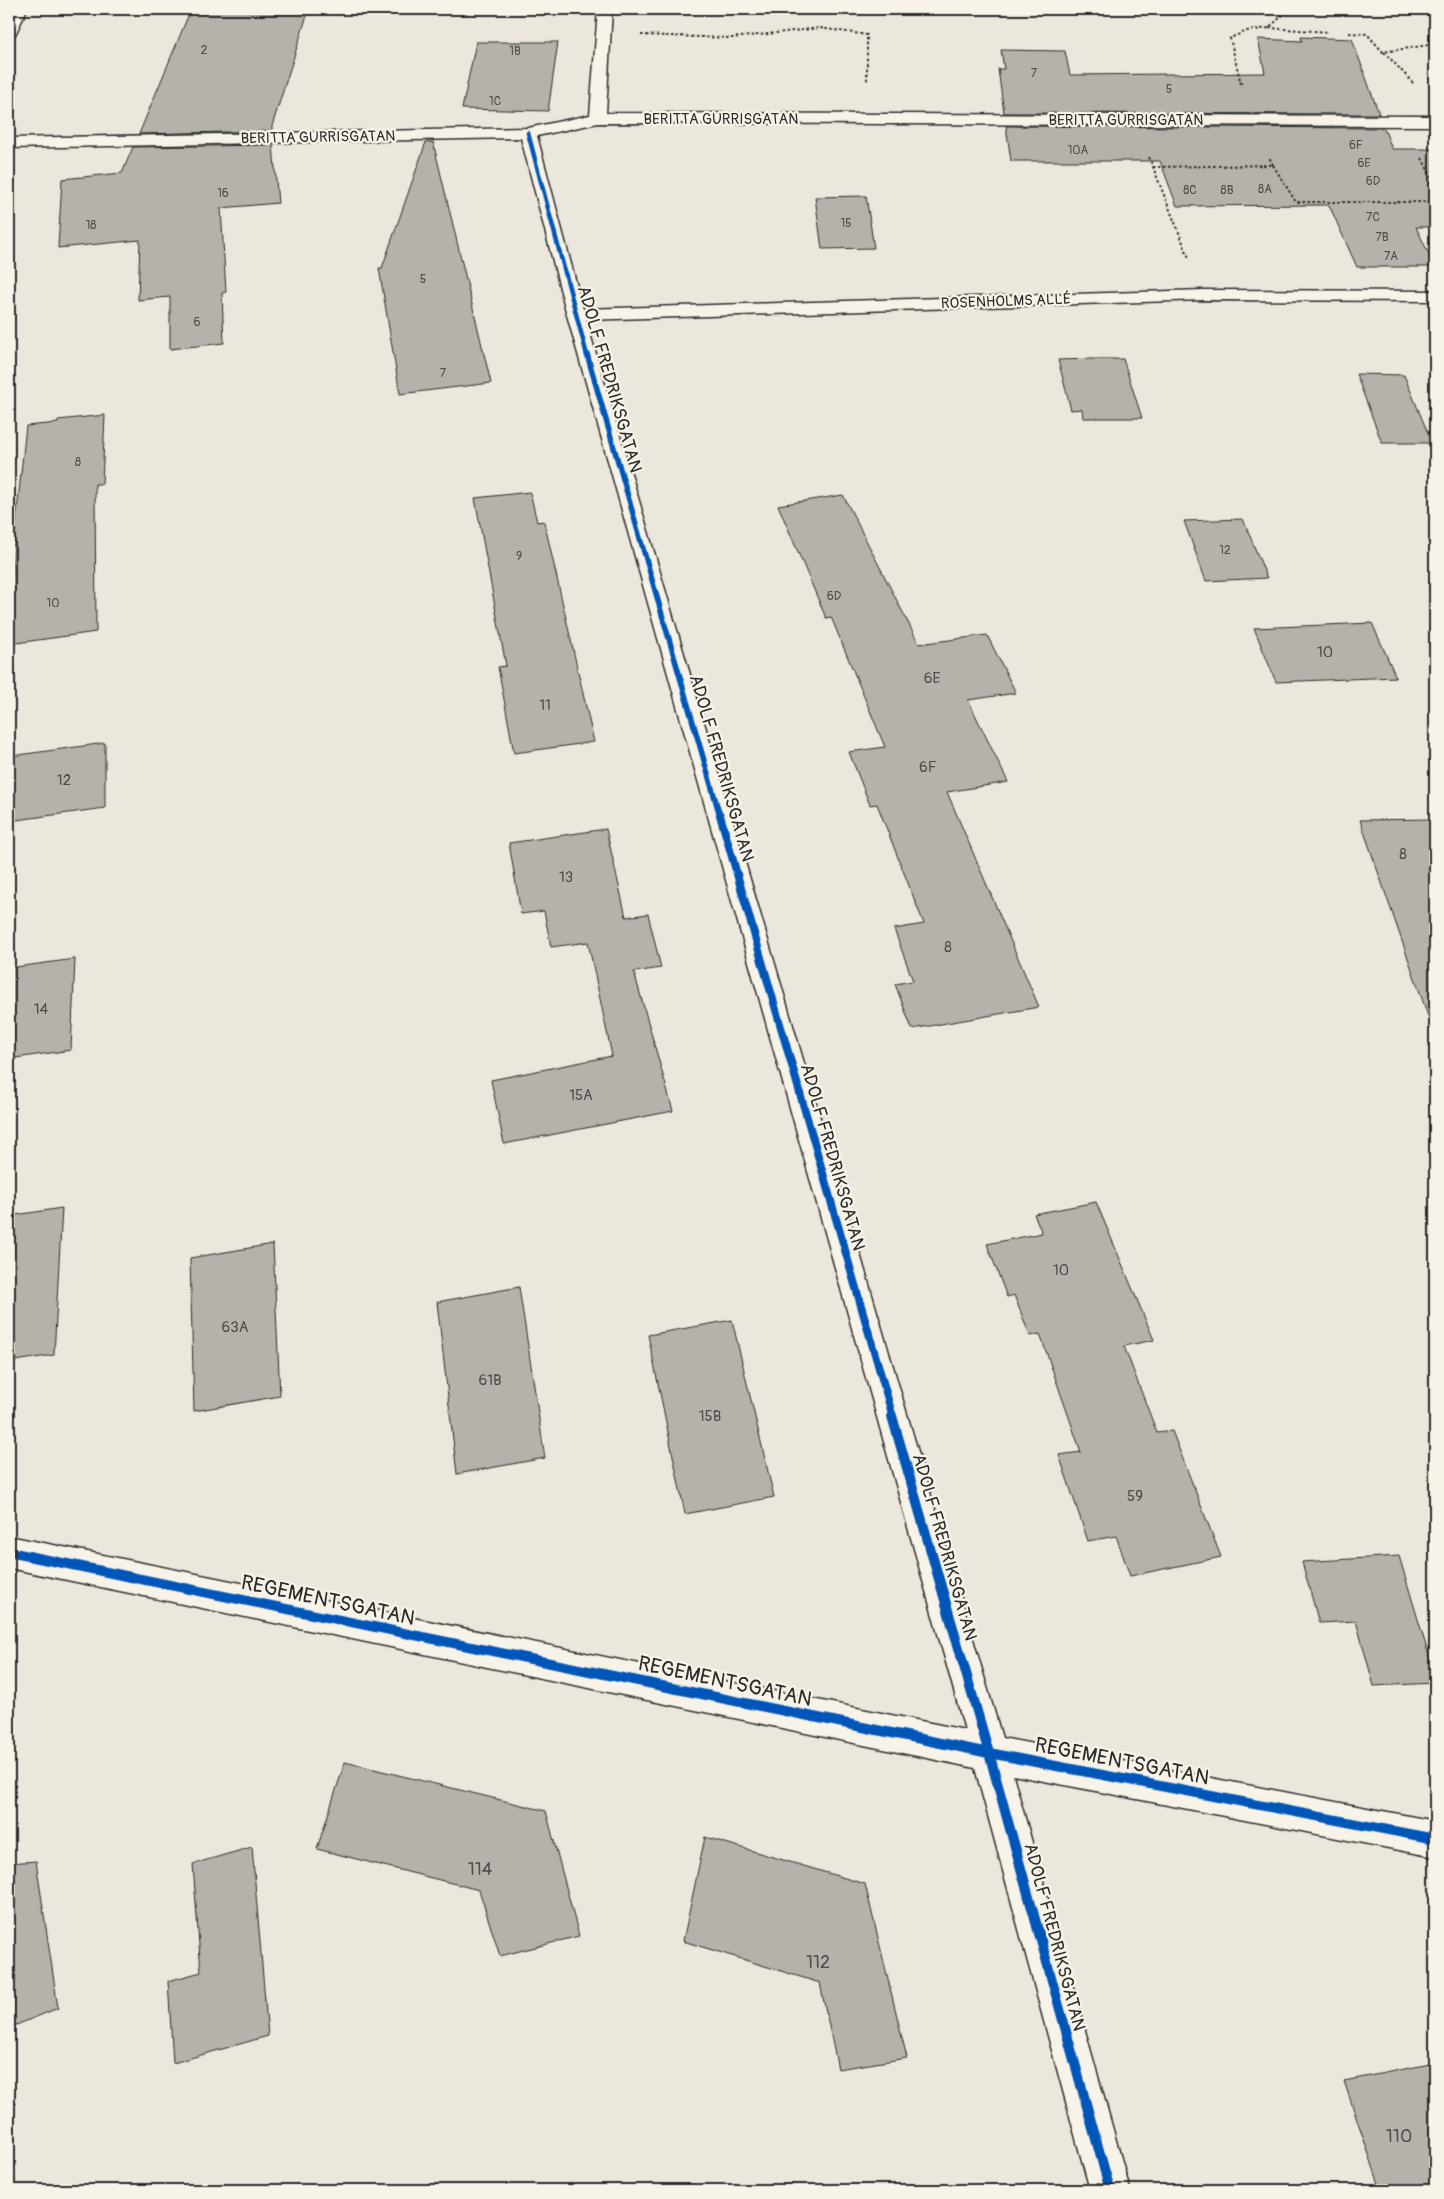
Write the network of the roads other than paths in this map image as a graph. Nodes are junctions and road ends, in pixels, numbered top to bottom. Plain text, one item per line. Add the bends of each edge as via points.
1 (20, 9) edge
2 (605, 9) edge
3 (9, 34) edge
4 (598, 118) junction
5 (1435, 120) edge
6 (528, 133) junction
7 (9, 143) edge
8 (1435, 296) edge
9 (576, 314) junction
10 (9, 1552) edge
11 (989, 1754) junction
12 (1435, 1839) edge
13 (1110, 2190) edge

1 - 3 street
2 - 4 street
4 - 5 street, BERITTA GURRISGATAN
4 - 6 street, BERITTA GURRISGATAN
6 - 7 street, BERITTA GURRISGATAN
6 - 9 street, ADOLF FREDRIKSGATAN
8 - 9 street, ROSENHOLMS ALLÉ via 1204,295
9 - 11 street, ADOLF FREDRIKSGATAN
10 - 11 street, REGEMENTSGATAN
11 - 12 street, REGEMENTSGATAN
11 - 13 street, ADOLF FREDRIKSGATAN

